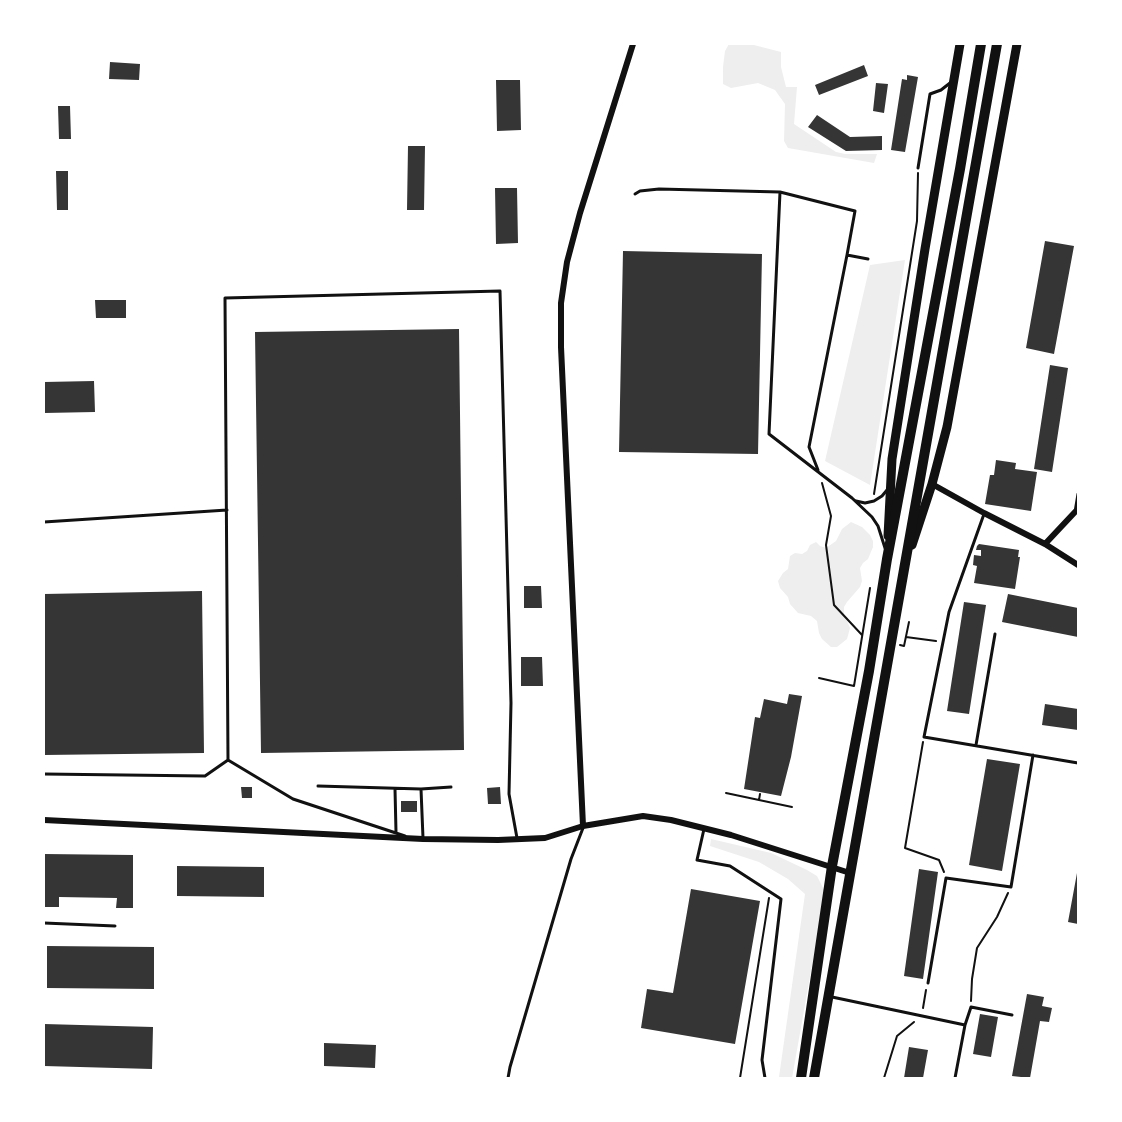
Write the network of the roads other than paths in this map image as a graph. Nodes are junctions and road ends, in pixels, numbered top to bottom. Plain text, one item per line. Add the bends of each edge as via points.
1 (633, 44) edge
2 (960, 44) edge
3 (981, 44) edge
4 (997, 44) edge
5 (1017, 44) edge
6 (954, 81) junction
7 (918, 168) road end
8 (780, 192) junction
9 (635, 194) dead end
10 (847, 255) junction
11 (868, 259) dead end
12 (819, 473) junction
13 (890, 482) junction
14 (932, 484) junction
15 (1078, 494) edge
16 (854, 500) junction
17 (226, 510) junction
18 (1077, 512) edge
19 (984, 513) junction
20 (44, 522) edge
21 (1045, 544) junction
22 (887, 559) junction
23 (906, 564) junction
24 (1078, 565) edge
25 (995, 634) dead end
26 (976, 745) junction
27 (1033, 755) junction
28 (228, 760) junction
29 (1078, 763) edge
30 (44, 774) edge
31 (318, 786) dead end
32 (451, 788) dead end
33 (395, 789) junction
34 (421, 789) junction
35 (44, 820) edge
36 (584, 826) junction
37 (704, 829) junction
38 (396, 833) junction
39 (413, 839) junction
40 (423, 840) junction
41 (517, 840) junction
42 (832, 867) junction
43 (850, 873) junction
44 (44, 923) edge
45 (115, 926) dead end
46 (928, 983) road end
47 (828, 997) junction
48 (1012, 1015) dead end
49 (965, 1025) junction
50 (508, 1078) edge
51 (765, 1078) edge
52 (801, 1078) edge
53 (814, 1078) edge
54 (956, 1078) edge

1 - 36 street via 580,213 561,303
2 - 6 main road
3 - 22 main road
4 - 23 main road
5 - 14 main road via 947,427
6 - 7 lane via 930,94
6 - 13 main road via 919,281
8 - 9 lane via 659,189
8 - 10 lane via 855,211
8 - 12 lane via 769,434
10 - 11 lane
10 - 12 lane via 809,447
12 - 16 lane
13 - 16 lane via 874,501
13 - 22 main road
14 - 19 street
14 - 23 main road
15 - 18 lane
16 - 22 lane via 878,526
17 - 20 lane
17 - 28 lane
17 - 41 lane via 225,298 500,291 511,703 509,794
18 - 21 street
19 - 21 street
19 - 26 lane via 949,612 924,736
21 - 24 street
22 - 42 main road
23 - 43 main road
25 - 26 lane
26 - 27 lane
27 - 29 lane
27 - 46 lane via 1011,887 946,878
28 - 30 lane via 205,776
28 - 38 lane via 293,799
31 - 33 lane
32 - 34 lane
33 - 34 lane
33 - 38 lane
34 - 40 lane
35 - 39 street
36 - 37 street via 643,816
36 - 41 street via 545,838
36 - 50 lane
37 - 42 street
37 - 51 lane via 697,860 730,866 781,899 762,1060
38 - 39 lane
39 - 40 street
40 - 41 street
42 - 43 street
42 - 52 main road
43 - 47 main road
44 - 45 lane
47 - 49 lane
47 - 53 main road
48 - 49 lane via 971,1007
49 - 54 lane

